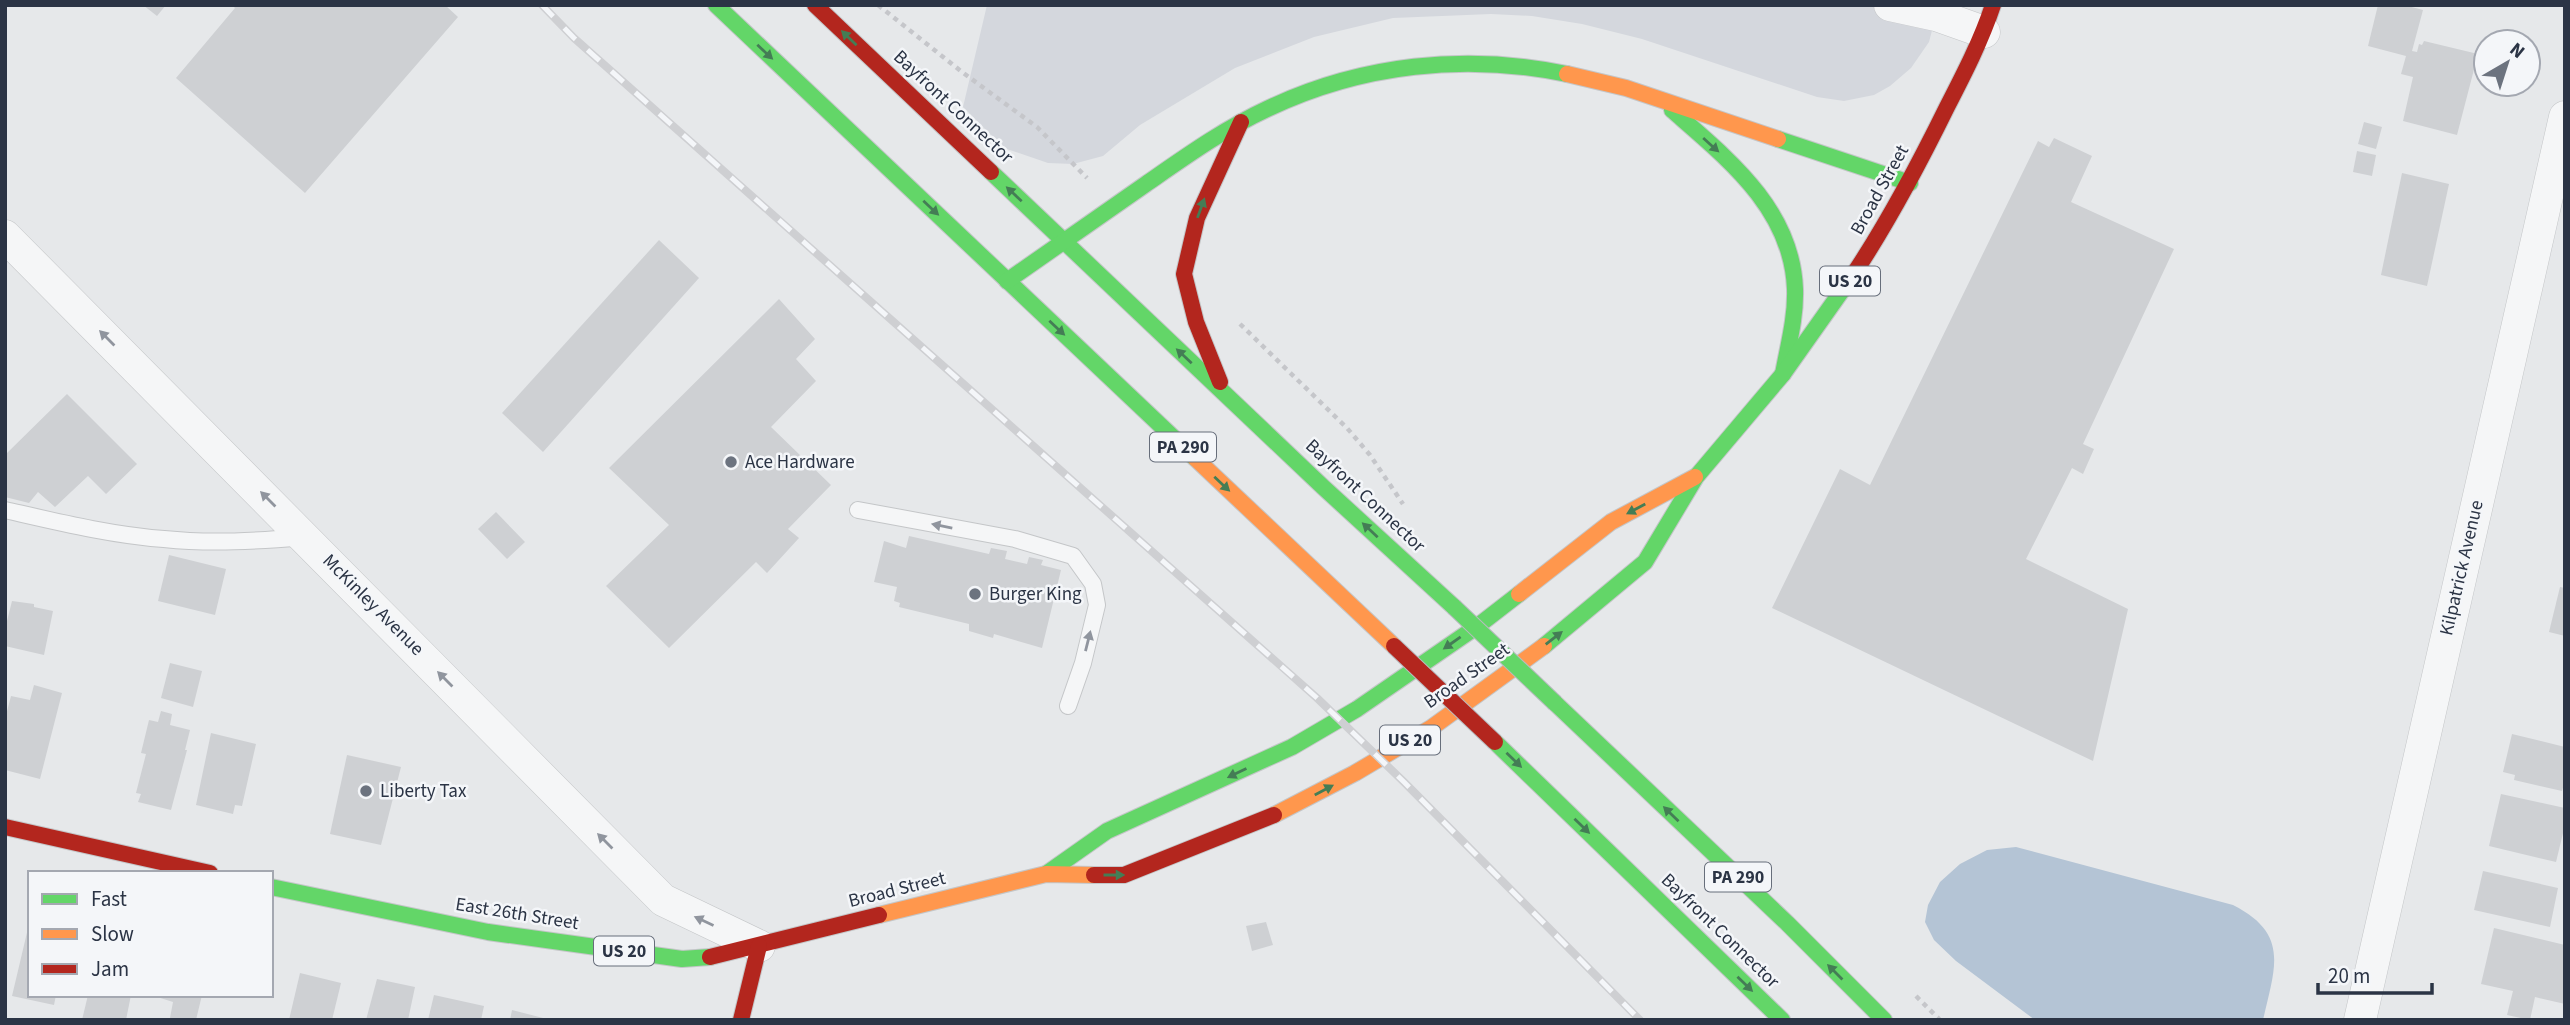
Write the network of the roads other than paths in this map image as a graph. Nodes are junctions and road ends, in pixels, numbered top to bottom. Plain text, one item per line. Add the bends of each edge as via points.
1 (716, 5) edge
2 (815, 5) edge
3 (1891, 5) edge
4 (1989, 18) edge
5 (1660, 100) junction
6 (2565, 117) edge
7 (1241, 122) junction
8 (1910, 183) junction
9 (5, 236) edge
10 (1064, 241) junction
11 (1007, 281) junction
12 (1783, 374) junction
13 (1224, 393) junction
14 (1696, 477) junction
15 (5, 510) edge
16 (858, 510) dead end
17 (306, 537) junction
18 (1068, 706) dead end
19 (5, 827) edge
20 (201, 871) edge
21 (1046, 874) junction
22 (273, 887) edge
23 (758, 946) junction
24 (741, 1020) edge
25 (1782, 1020) edge
26 (1884, 1020) edge
27 (2360, 1020) edge

1 -> 11 main road, Bayfront Connector / PA 290
10 -> 2 main road, Bayfront Connector / PA 290
3 - 4 street via 1936,15
4 - 8 main road, Broad Street / US 20
5 - 7 main road via 1580,75 1485,63 1428,65 1327,86
5 - 8 main road
5 -> 12 main road via 1754,185 1780,225 1795,289
6 - 27 street, Kilpatrick Avenue
7 - 10 main road
13 -> 7 main road via 1196,322 1184,274 1197,218
8 - 12 main road, Broad Street / US 20 via 1876,242
17 -> 9 street, McKinley Avenue
10 - 11 main road
13 -> 10 main road, Bayfront Connector / PA 290
11 -> 25 main road, Bayfront Connector / PA 290, bridge
12 - 14 main road, Broad Street / US 20
26 -> 13 main road, Bayfront Connector / PA 290, bridge via 1787,923
14 -> 21 main road, Broad Street / US 20 via 1611,522 1479,625 1357,709 1292,747 1107,831
21 -> 14 main road, Broad Street / US 20 via 1124,875 1136,871 1282,812 1431,728 1503,678 1645,562
15 - 17 lane via 166,540
18 -> 16 lane via 1097,605 1093,584 1073,556 1015,539
23 -> 17 street, McKinley Avenue via 663,900
19 - 20 main road
21 - 23 main road, Broad Street / US 20
22 - 23 main road, East 26th Street / US 20 via 488,932 682,959
23 - 24 main road

